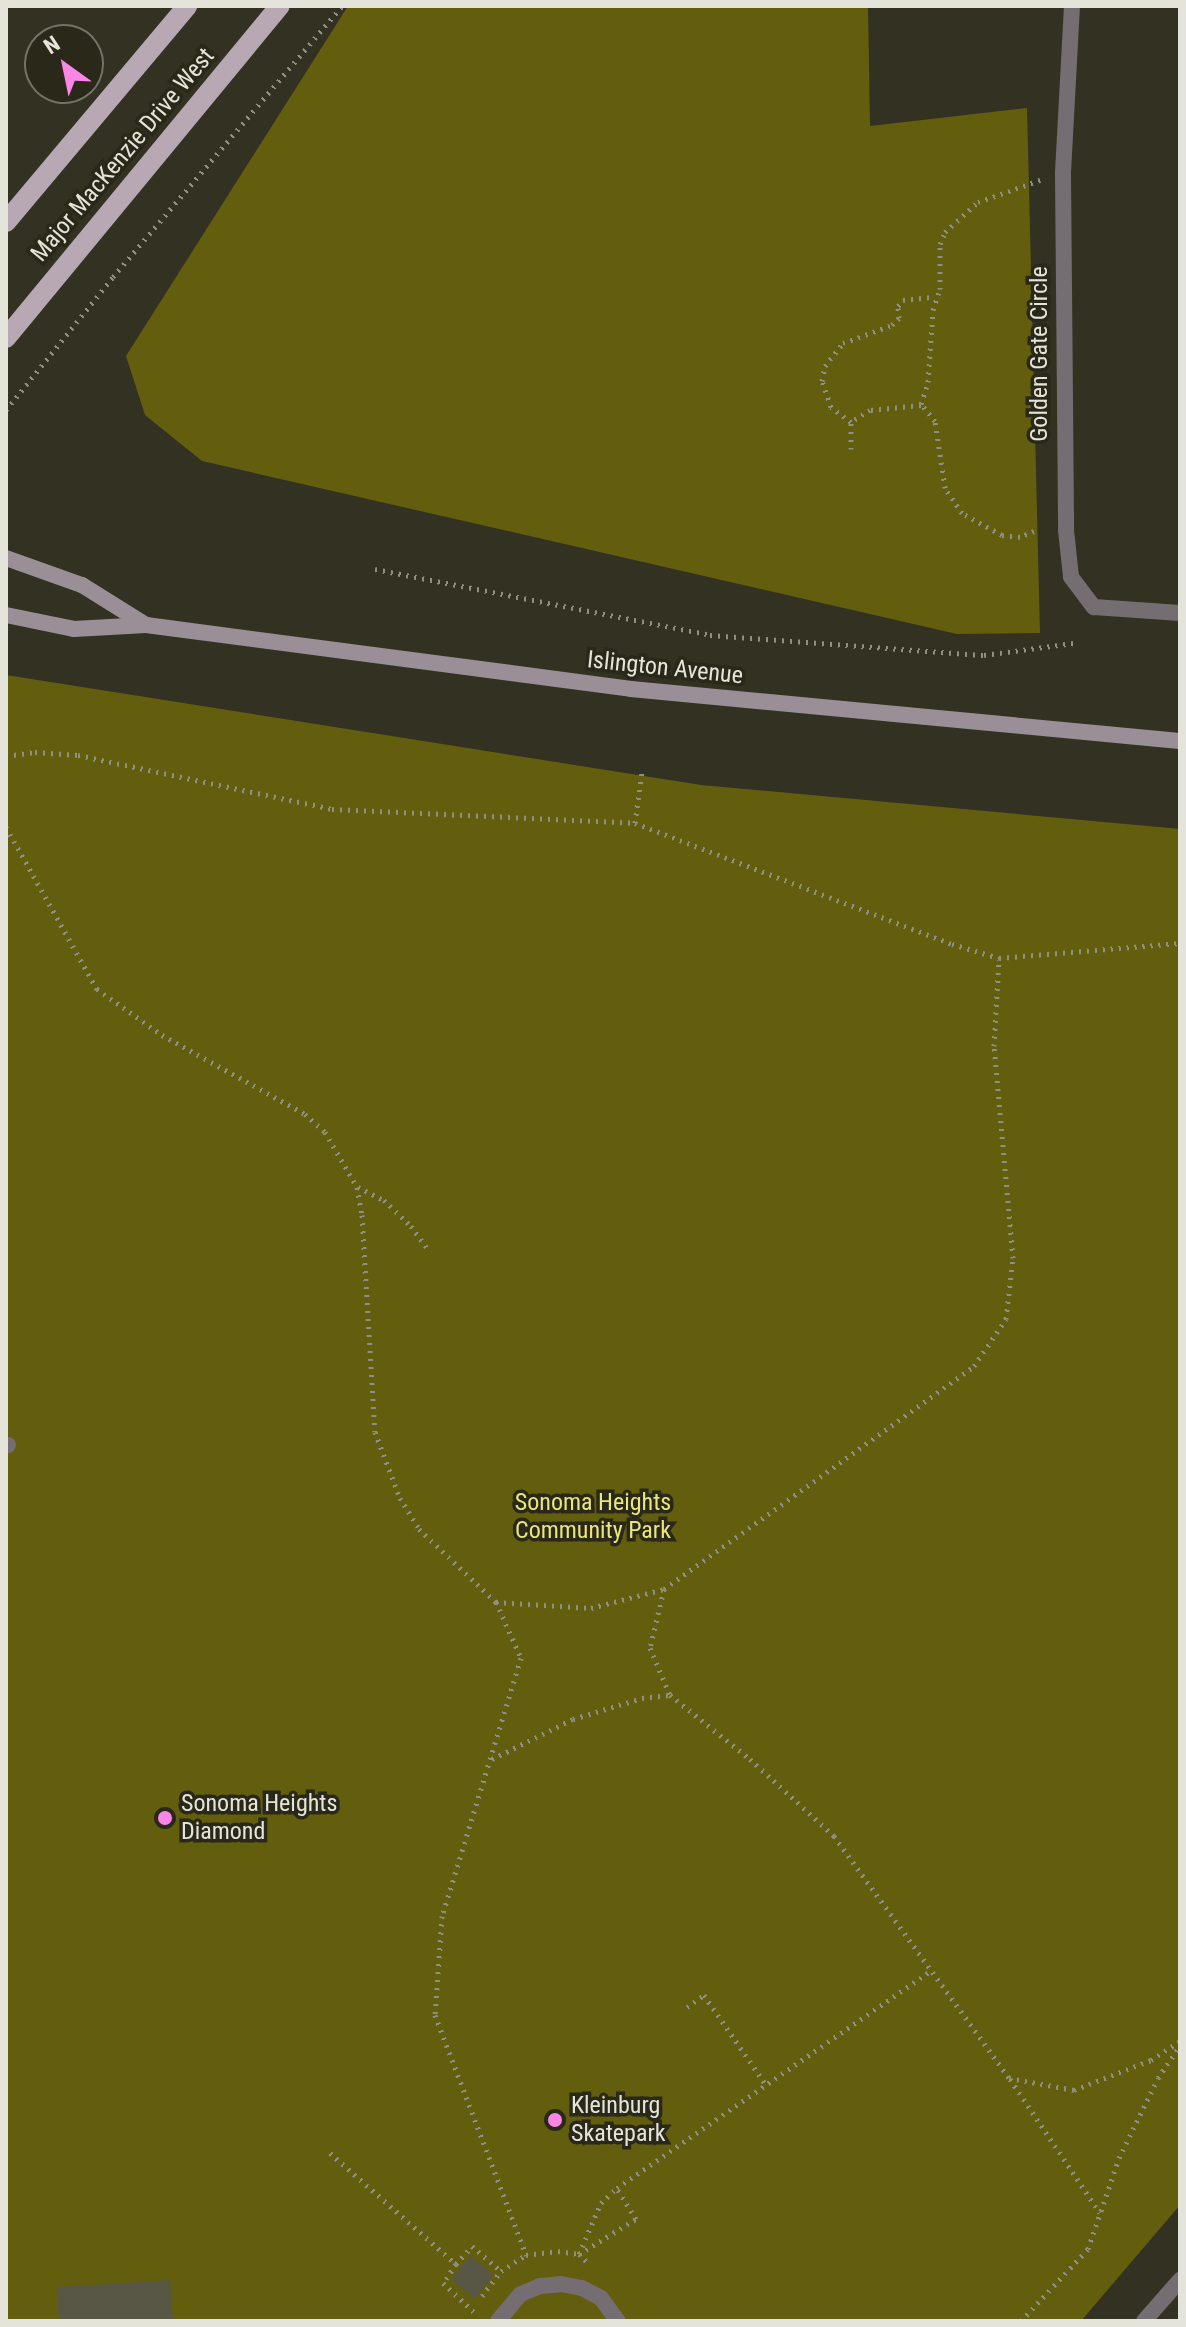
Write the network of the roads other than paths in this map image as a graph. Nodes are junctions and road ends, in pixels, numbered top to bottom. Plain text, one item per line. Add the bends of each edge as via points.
1 (187, 6) edge
2 (280, 6) edge
3 (1072, 6) edge
4 (6, 222) edge
5 (6, 338) edge
6 (6, 558) edge
7 (1180, 613) edge
8 (6, 615) edge
9 (146, 625) junction
10 (1180, 741) edge
11 (1180, 2280) edge
12 (498, 2321) edge
13 (618, 2321) edge
14 (1144, 2321) edge

1 - 4 main road, Major MacKenzie Drive West
2 - 5 main road, Major MacKenzie Drive West
3 - 7 street, Golden Gate Circle via 1063,173 1066,530 1071,577 1094,607
6 - 9 main road, Islington Avenue via 82,585
8 - 9 main road, Islington Avenue via 74,629
9 - 10 main road, Islington Avenue via 631,689
11 - 14 street
12 - 13 street via 521,2294 561,2284 601,2298

